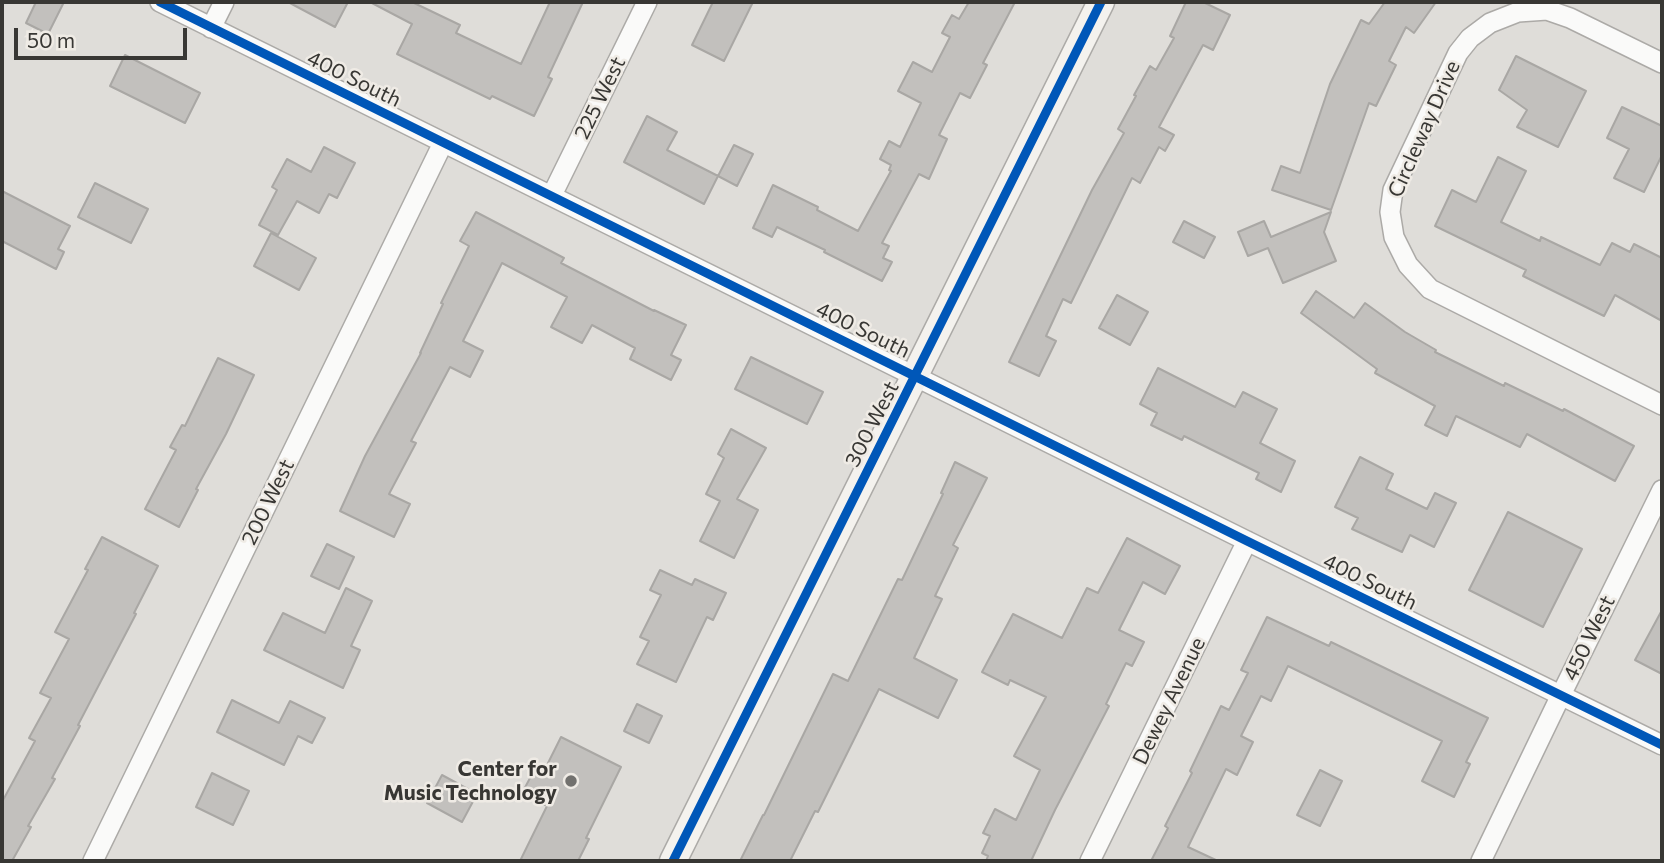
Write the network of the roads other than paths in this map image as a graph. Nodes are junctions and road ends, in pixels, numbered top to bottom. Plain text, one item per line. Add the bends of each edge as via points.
1 (160, 2) edge
2 (224, 2) edge
3 (647, 2) edge
4 (1101, 2) edge
5 (211, 28) junction
6 (1662, 63) edge
7 (443, 142) junction
8 (552, 195) junction
9 (916, 375) junction
10 (1662, 405) edge
11 (1662, 490) edge
12 (1247, 541) junction
13 (1561, 695) junction
14 (1662, 745) edge
15 (93, 861) edge
16 (673, 861) edge
17 (1090, 861) edge
18 (1481, 861) edge

1 - 5 street, 400 South
2 - 5 street
3 - 8 street, 225 West
4 - 9 street, 300 West
5 - 7 street, 400 South
6 - 10 street, Circleway Drive via 1547,10 1518,12 1490,23 1458,53 1393,190 1390,212 1394,237 1408,265 1430,289
7 - 8 street, 400 South
7 - 15 street, 200 West
8 - 9 street, 400 South
9 - 12 street, 400 South
9 - 16 street, 300 West
11 - 13 street, 450 West
12 - 13 street, 400 South
12 - 17 street, Dewey Avenue
13 - 14 street, 400 South
13 - 18 street, 450 West

